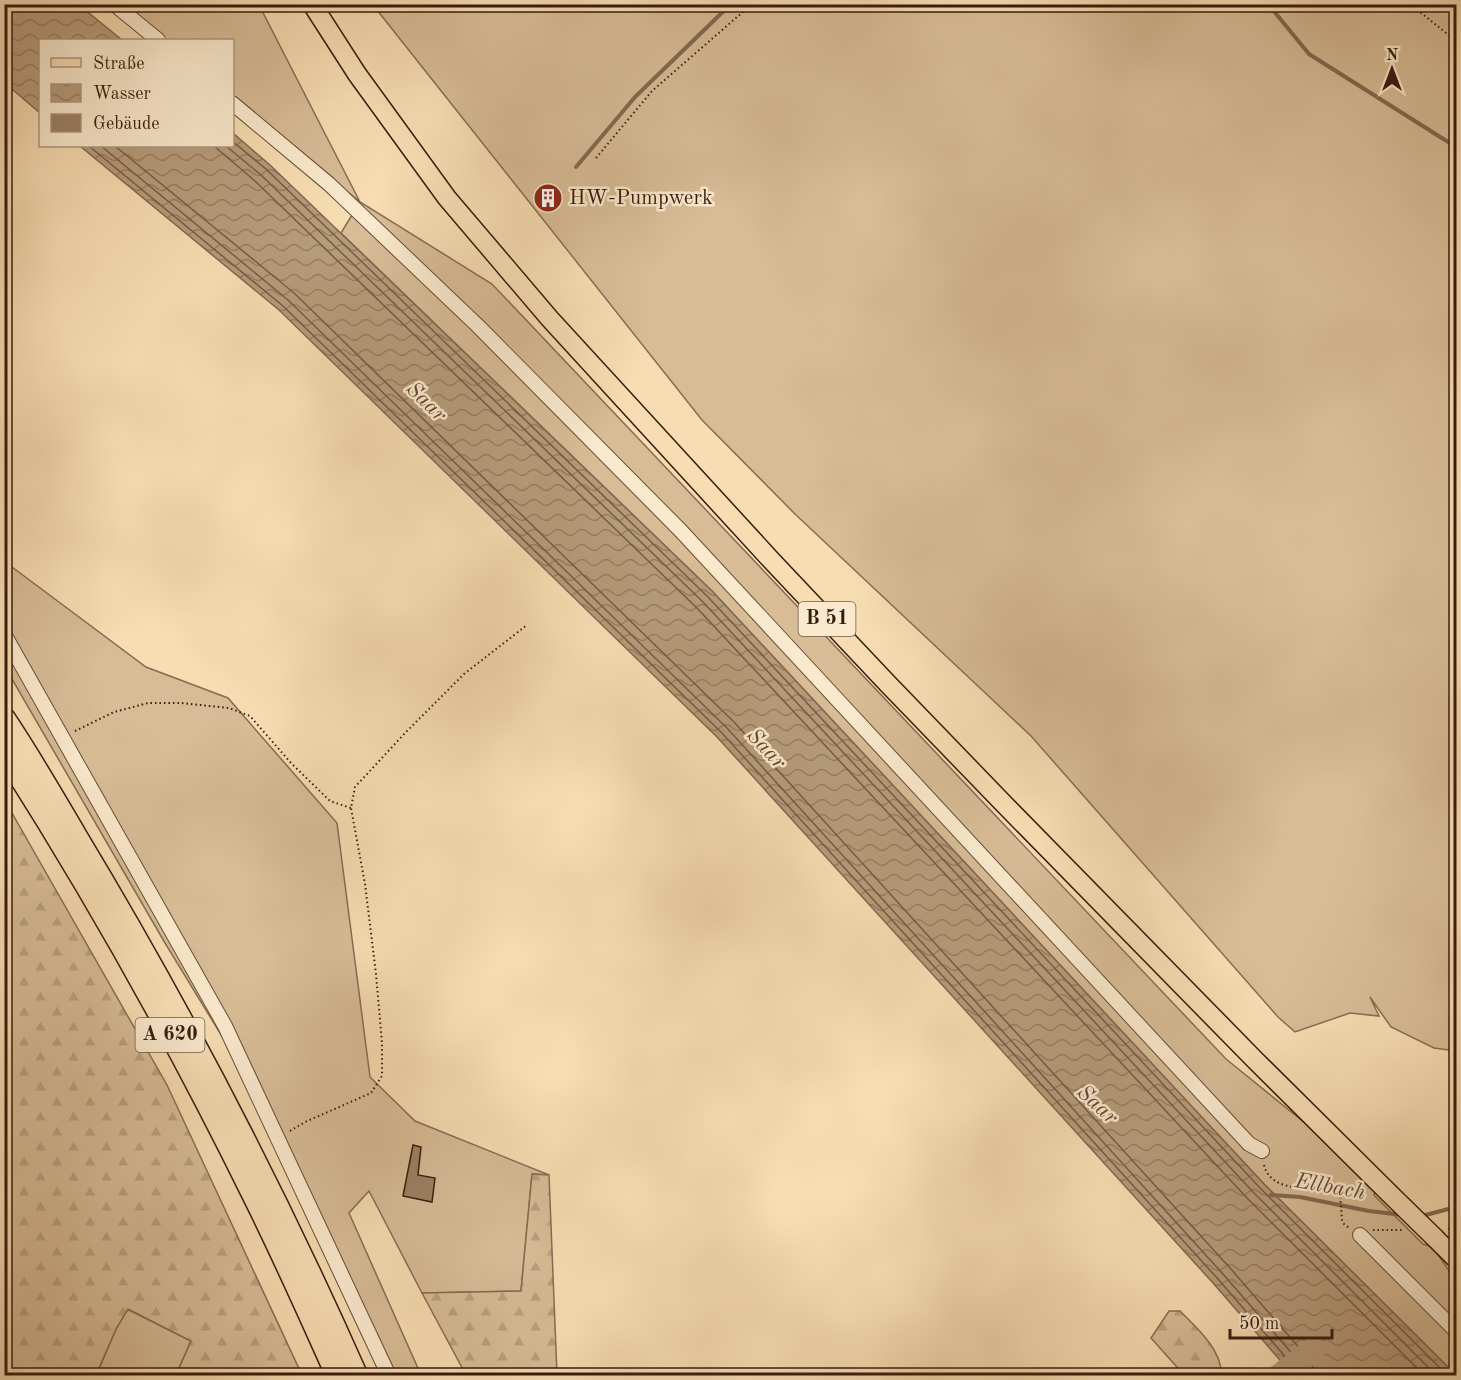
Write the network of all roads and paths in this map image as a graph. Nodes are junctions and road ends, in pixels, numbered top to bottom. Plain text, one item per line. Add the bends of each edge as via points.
1 (114, 4) edge
2 (312, 4) edge
3 (752, 4) edge
4 (1410, 4) edge
5 (157, 39) edge
6 (1456, 41) edge
7 (234, 105) edge
8 (596, 158) dead end
9 (527, 625) dead end
10 (4, 634) edge
11 (4, 704) edge
12 (10, 725) edge
13 (62, 737) junction
14 (4, 752) edge
15 (351, 808) junction
16 (278, 1138) junction
17 (1262, 1150) joint
18 (1360, 1235) joint
19 (1456, 1258) edge
20 (1456, 1331) edge
21 (337, 1376) edge
22 (357, 1376) edge
23 (389, 1376) edge

1 - 5 lane
2 - 19 main road, B 51, bridge via 357,74 447,198 550,319 888,684 1255,1060
3 - 8 path via 652,91
4 - 6 path
7 - 17 lane via 329,184 453,302 681,531 1249,1144
9 - 15 path via 464,674 405,732 355,787
10 - 13 lane
11 - 12 highway
12 - 22 highway, A 620 via 186,1027 271,1191
13 - 15 path via 114,712 148,703 229,708 250,716 330,801
13 - 16 lane via 225,1026
14 - 21 highway, A 620 via 89,892 174,1044 256,1199
15 - 16 path via 376,974 382,1076 371,1093
16 - 23 lane
17 - 18 path via 1265,1170 1274,1181 1339,1192 1344,1224
18 - 20 lane

